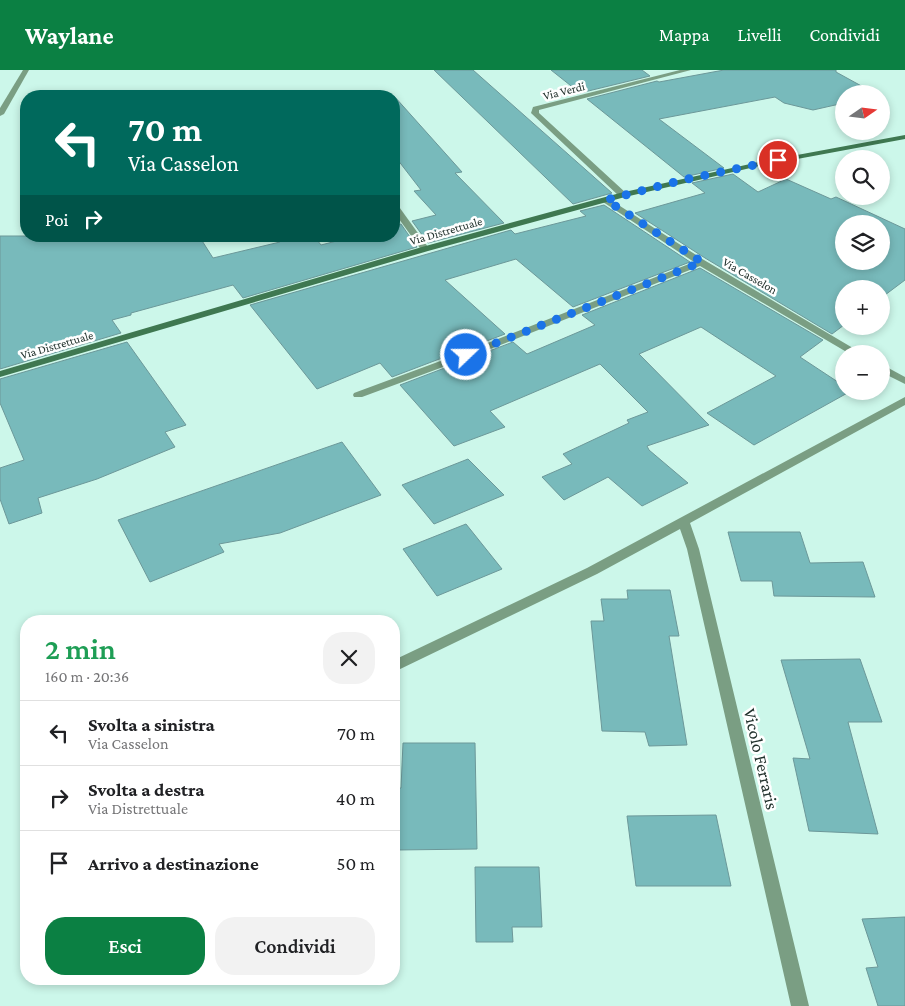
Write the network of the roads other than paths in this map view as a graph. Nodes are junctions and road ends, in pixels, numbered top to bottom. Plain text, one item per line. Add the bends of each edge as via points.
1 (26, 70) edge
2 (688, 70) edge
3 (0, 114) edge
4 (905, 137) edge
5 (623, 195) junction
6 (606, 200) junction
7 (400, 215) edge
8 (425, 250) junction
9 (702, 262) junction
10 (843, 345) edge
11 (890, 372) edge
12 (0, 374) edge
13 (905, 381) edge
14 (358, 395) dead end
15 (905, 400) edge
16 (683, 521) junction
17 (400, 663) edge
18 (800, 1006) edge

1 - 3 street
2 - 5 street, Via Verdi via 536,109 535,113
4 - 5 main road, Via Distrettuale via 759,164
5 - 6 main road, Via Distrettuale
6 - 8 main road, Via Distrettuale
6 - 9 street, Via Casselon
7 - 8 street
8 - 12 main road, Via Distrettuale
9 - 10 street, Via Casselon
9 - 14 street
11 - 13 street
15 - 16 street
16 - 17 street via 592,571
16 - 18 street, Vicolo Ferraris via 694,549

